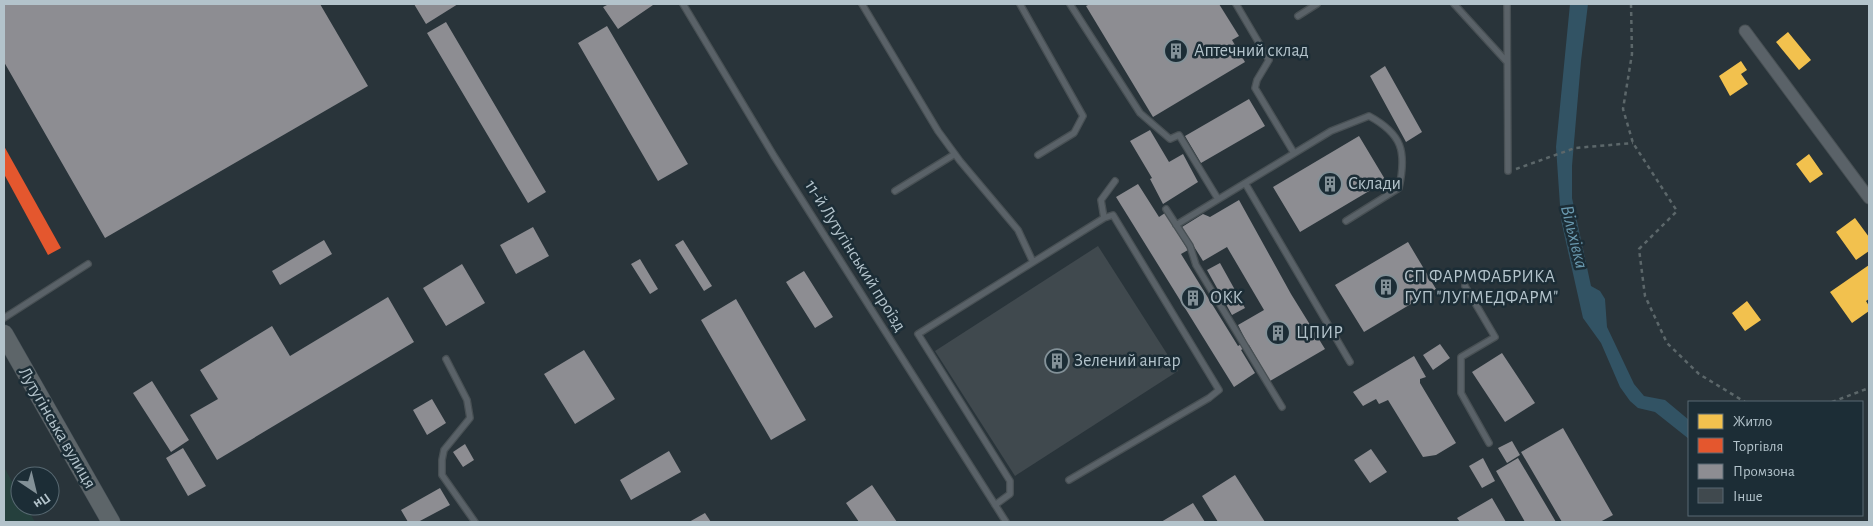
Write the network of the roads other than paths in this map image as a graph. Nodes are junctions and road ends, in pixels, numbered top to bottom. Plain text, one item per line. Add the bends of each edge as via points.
1 (683, 4) edge
2 (862, 4) edge
3 (1020, 4) edge
4 (1070, 4) edge
5 (1236, 4) edge
6 (1317, 4) edge
7 (1454, 4) edge
8 (1507, 4) edge
9 (1298, 16) dead end
10 (1745, 30) dead end
11 (1507, 62) junction
12 (1294, 153) junction
13 (955, 154) junction
14 (1038, 155) dead end
15 (1508, 171) road end
16 (1115, 181) dead end
17 (1244, 183) junction
18 (895, 192) dead end
19 (1869, 198) edge
20 (1218, 199) junction
21 (1166, 209) dead end
22 (1104, 218) junction
23 (1346, 221) dead end
24 (1176, 225) junction
25 (1033, 262) junction
26 (88, 264) dead end
27 (1465, 286) dead end
28 (4, 318) edge
29 (4, 334) edge
30 (446, 359) dead end
31 (1350, 362) dead end
32 (1282, 407) dead end
33 (1489, 443) dead end
34 (1069, 480) dead end
35 (995, 504) junction
36 (111, 522) edge
37 (475, 522) edge
38 (1006, 522) edge

1 - 35 lane, 11-й Лутугінський проїзд via 774,156
2 - 13 lane
3 - 14 lane via 1083,116 1074,133
4 - 20 lane via 1140,113 1170,139 1179,136
5 - 12 lane via 1269,60 1255,88
6 - 9 lane
7 - 11 lane
8 - 11 lane
10 - 19 street
11 - 15 lane
12 - 17 lane
12 - 23 lane via 1330,131 1369,116 1386,125 1400,144 1404,168 1399,188
13 - 18 lane
13 - 25 lane via 1018,230
16 - 22 lane via 1101,200
17 - 20 lane
17 - 31 lane
20 - 24 lane
21 - 24 lane
22 - 25 lane
22 - 34 lane via 1114,215 1219,390
24 - 32 lane via 1190,246 1196,265
25 - 35 lane via 918,334 1010,482 1010,494
26 - 28 lane
27 - 33 lane via 1495,337 1461,357 1461,393
29 - 36 main road, Лутугінська вулиця
30 - 37 lane via 467,400 470,418 444,450 442,475
35 - 38 lane, 11-й Лутугінський проїзд

